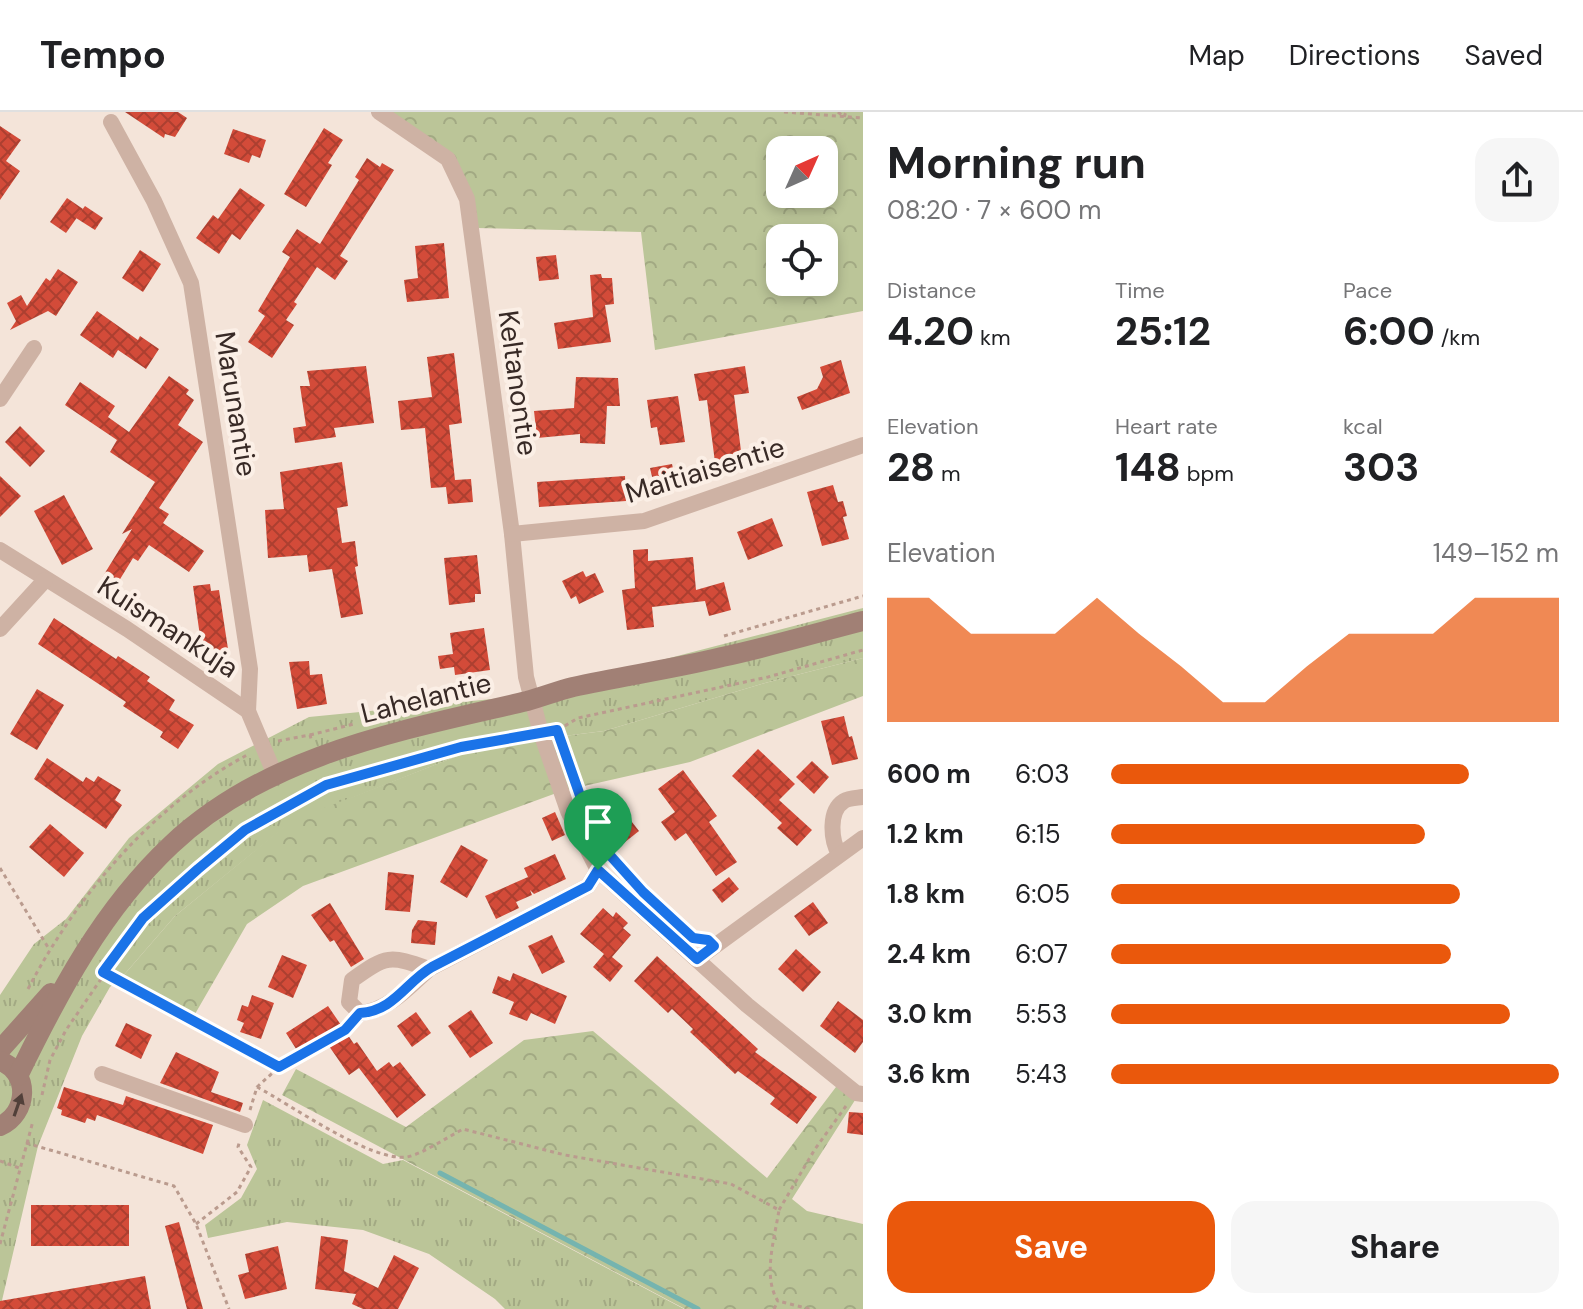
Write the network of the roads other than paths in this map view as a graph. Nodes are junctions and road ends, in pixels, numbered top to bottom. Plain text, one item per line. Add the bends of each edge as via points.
1 (379, 112) edge
2 (111, 122) dead end
3 (34, 348) dead end
4 (0, 399) edge
5 (863, 445) edge
6 (512, 534) junction
7 (0, 550) edge
8 (45, 580) junction
9 (863, 621) edge
10 (0, 629) edge
11 (532, 700) junction
12 (248, 711) junction
13 (275, 775) junction
14 (863, 797) edge
15 (863, 838) edge
16 (839, 854) junction
17 (598, 870) junction
18 (697, 959) junction
19 (77, 963) junction
20 (429, 969) junction
21 (0, 1050) edge
22 (0, 1061) edge
23 (102, 1074) dead end
24 (18, 1076) junction
25 (859, 1094) edge
26 (245, 1125) road end
27 (0, 1126) edge

1 - 6 street, Keltanontie via 448,159 467,199
2 - 12 street, Marunantie via 191,283 250,669
3 - 4 street
5 - 6 street, Maitiaisentie via 644,521
6 - 11 street, Keltanontie
7 - 8 street, Kuismankuja
8 - 10 street
8 - 12 street, Kuismankuja
9 - 11 main road, Lahelantie
11 - 13 main road, Lahelantie via 417,726 316,756
11 - 17 street, Keltanontie via 568,811
12 - 13 street, Kuismankuja
13 - 19 main road, Lahelantie via 228,801 172,843 118,900
14 - 16 street via 846,799 835,810
15 - 16 street
16 - 18 street
17 - 18 street
17 - 20 street via 588,886
18 - 25 street
19 - 21 main road, Lahelantie
19 - 24 main road, Lahelantie
20 - 20 street via 398,958 377,962 352,980 349,1002 360,1013 374,1012
22 - 24 main road
23 - 26 street
27 -> 24 main road via 20,1108

